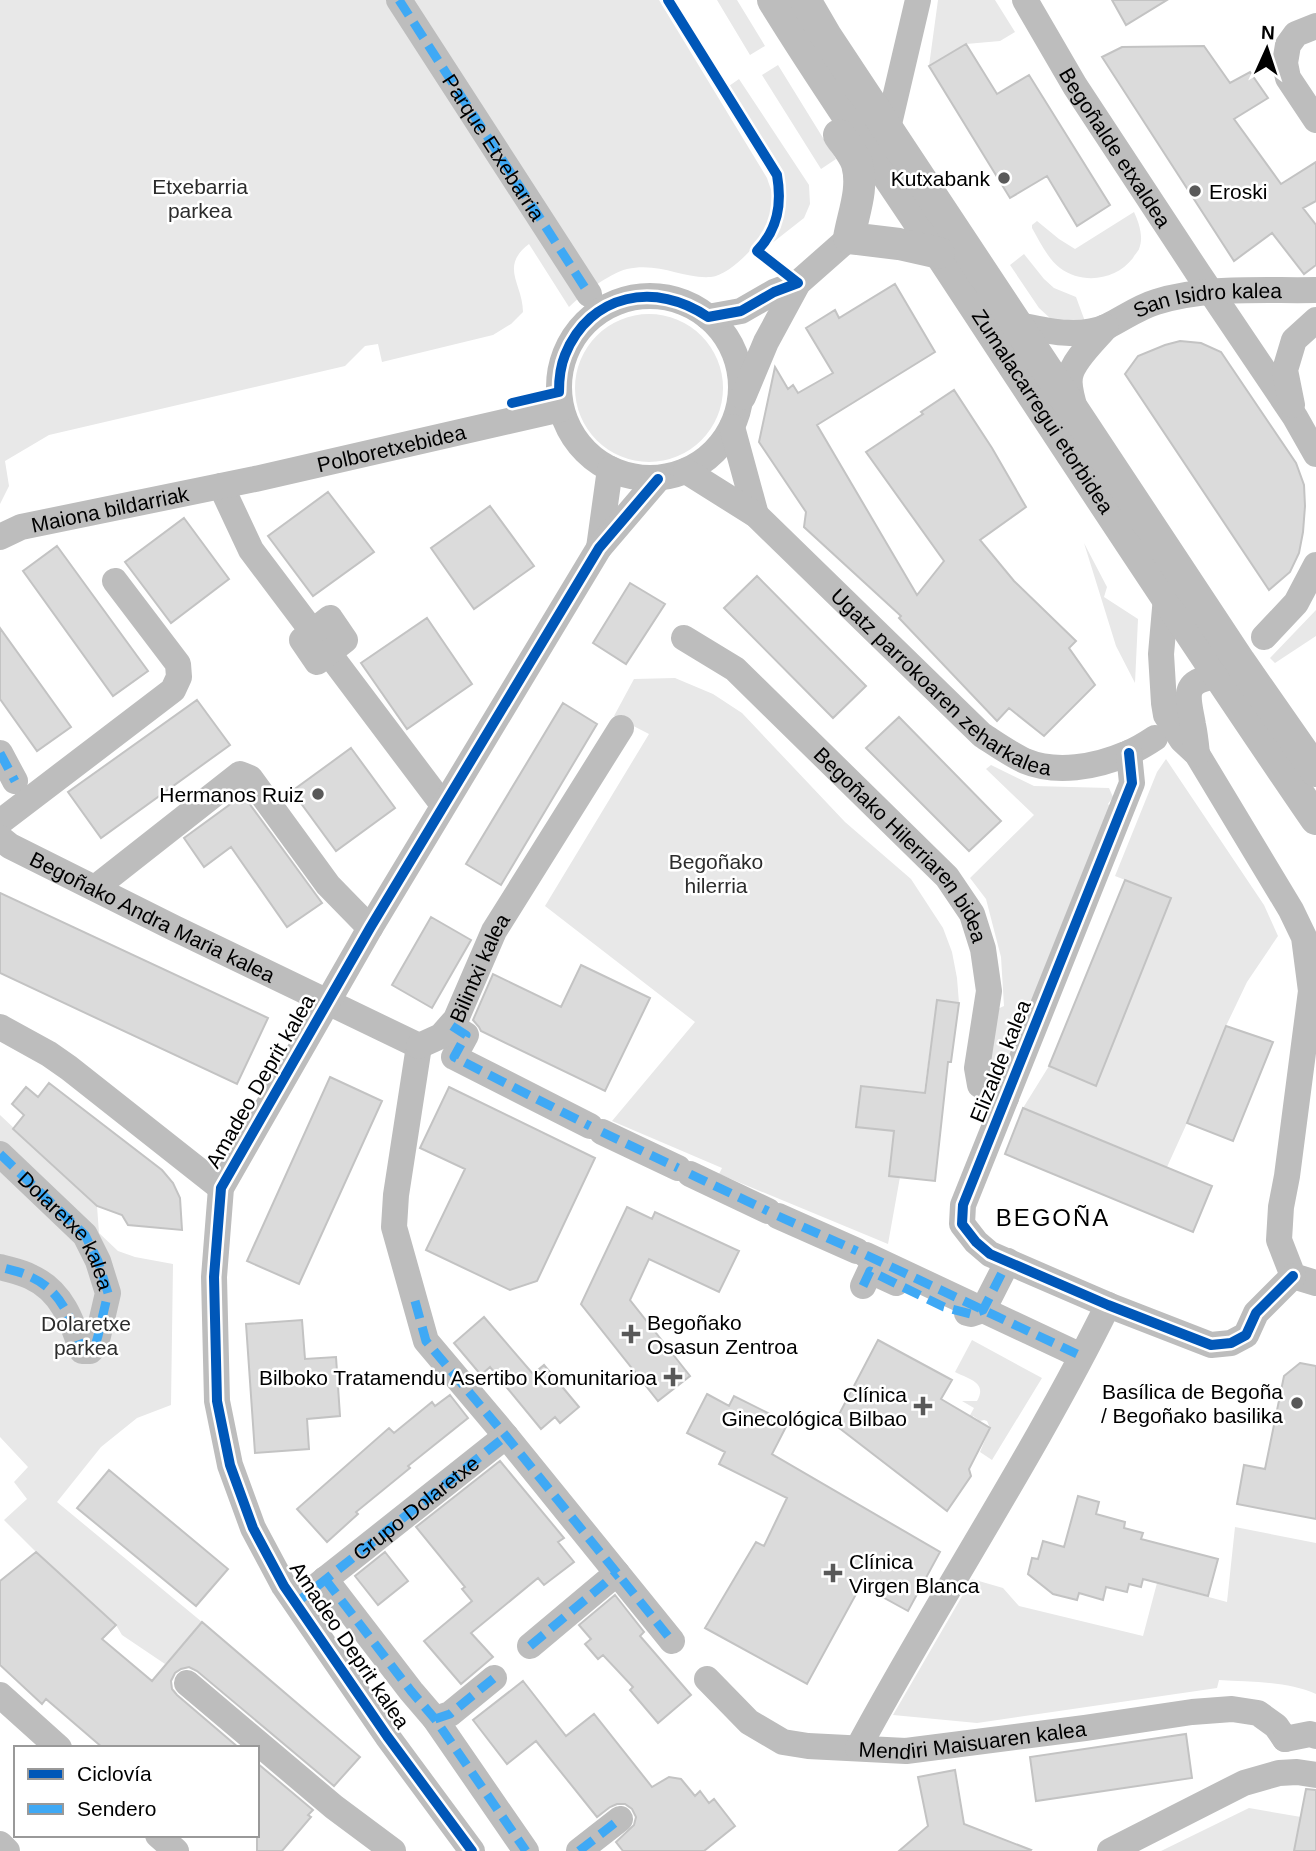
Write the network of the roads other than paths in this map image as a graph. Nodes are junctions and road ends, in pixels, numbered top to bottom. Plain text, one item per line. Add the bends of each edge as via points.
1 (399, 0) edge
2 (773, 0) edge
3 (805, 0) edge
4 (918, 0) edge
5 (1025, 0) edge
6 (1316, 26) edge
7 (804, 51) junction
8 (1316, 120) edge
9 (888, 128) junction
10 (849, 238) junction
11 (939, 253) junction
12 (798, 283) junction
13 (1316, 290) edge
14 (1210, 291) junction
15 (589, 294) dead end
16 (708, 317) junction
17 (1316, 320) edge
18 (1019, 325) junction
19 (1106, 327) junction
20 (740, 402) junction
21 (561, 409) junction
22 (1075, 410) junction
23 (1295, 417) junction
24 (732, 427) junction
25 (1316, 454) edge
26 (610, 469) junction
27 (685, 471) junction
28 (658, 479) junction
29 (221, 486) junction
30 (756, 515) junction
31 (0, 537) edge
32 (599, 548) junction
33 (1316, 565) edge
34 (115, 582) dead end
35 (1166, 597) junction
36 (1264, 637) dead end
37 (684, 638) dead end
38 (1218, 676) junction
39 (621, 728) dead end
40 (1155, 738) dead end
41 (0, 753) edge
42 (1129, 753) junction
43 (1197, 754) junction
44 (1316, 771) edge
45 (15, 781) dead end
46 (443, 805) junction
47 (1316, 819) edge
48 (2, 842) edge
49 (95, 888) junction
50 (370, 928) junction
51 (452, 1026) junction
52 (0, 1027) edge
53 (419, 1046) junction
54 (1006, 1098) junction
55 (0, 1154) edge
56 (221, 1188) junction
57 (1008, 1261) junction
58 (0, 1267) edge
59 (1307, 1279) edge
60 (863, 1286) dead end
61 (1108, 1305) junction
62 (983, 1310) junction
63 (1080, 1355) junction
64 (506, 1436) junction
65 (617, 1573) junction
66 (325, 1579) junction
67 (296, 1603) junction
68 (672, 1641) dead end
69 (530, 1646) dead end
70 (494, 1678) dead end
71 (708, 1679) dead end
72 (187, 1683) dead end
73 (0, 1695) edge
74 (435, 1720) junction
75 (1316, 1736) edge
76 (1284, 1739) junction
77 (57, 1746) edge
78 (859, 1748) junction
79 (1279, 1773) junction
80 (1316, 1775) edge
81 (621, 1819) dead end
82 (160, 1837) edge
83 (0, 1844) edge
84 (7, 1851) edge
85 (176, 1851) edge
86 (393, 1851) edge
87 (472, 1851) edge
88 (526, 1851) edge
89 (579, 1851) edge
90 (1110, 1851) edge

1 - 15 street, Parque Etxebarria
2 - 7 main road, Zumalacarregui etorbidea
3 - 9 main road, Zumalacarregui etorbidea
4 - 9 street
5 - 14 street, Begoñalde etxaldea via 1075,86
6 - 8 street via 1296,33 1288,44 1285,64 1289,79
7 - 10 main road via 809,83 856,161 860,178
7 - 11 main road, Zumalacarregui etorbidea
9 - 18 main road, Zumalacarregui etorbidea
10 - 11 main road
10 - 12 street
11 - 35 main road, Zumalacarregui etorbidea
12 - 16 street via 741,311
12 - 20 street
13 - 14 street, San Isidro kalea
14 - 19 street, San Isidro kalea via 1156,302
14 - 23 street
16 - 20 street via 733,348 741,374
16 - 21 street via 678,300 643,296 625,299 594,315 581,327 564,357 559,374
17 - 23 street via 1294,340 1285,370
18 - 19 street, San Isidro kalea via 1074,334
18 - 22 main road, Zumalacarregui etorbidea
19 - 22 street, San Isidro kalea via 1070,374
20 - 24 street
21 - 26 street via 579,445
21 - 29 street, Polboretxebidea
22 - 44 main road, Zumalacarregui etorbidea
23 - 25 street
24 - 27 street via 713,453
24 - 30 street
26 - 28 street
26 - 32 street, Amadeo Deprit kalea
27 - 28 street
27 - 30 street, Ugatz parrokoaren zeharkalea
28 - 32 street, Amadeo Deprit kalea
29 - 31 street, Maiona bildarriak via 21,527
29 - 46 street via 251,550
30 - 42 street, Ugatz parrokoaren zeharkalea via 982,736 1028,762 1054,767 1106,762
32 - 46 street, Amadeo Deprit kalea
33 - 36 street via 1296,603
34 - 48 street via 178,664 173,690
35 - 38 main road, Zumalacarregui etorbidea
35 - 43 street via 1161,654 1166,715
37 - 54 street, Begoñako Hilerriaren bidea via 735,669 962,897 984,949 989,991 977,1069 980,1085
38 - 43 street via 1203,678 1191,687 1187,699
38 - 47 main road, Zumalacarregui etorbidea
39 - 51 street, Bilintxi kalea via 494,931
40 - 42 street, Ugatz parrokoaren zeharkalea
41 - 45 street
42 - 54 street, Elizalde kalea via 1132,783
43 - 59 street via 1304,937 1311,991 1279,1240
46 - 50 street, Amadeo Deprit kalea
48 - 49 street, Begoñako Andra Maria kalea
49 - 50 street via 240,774 250,778 328,885
49 - 53 street, Begoñako Andra Maria kalea
50 - 56 street, Amadeo Deprit kalea
51 - 53 street, Bilintxi kalea
51 - 62 street via 466,1035 454,1057 596,1129
52 - 56 street via 69,1068
53 - 64 street via 394,1227 426,1341
54 - 57 street, Elizalde kalea via 963,1205 962,1224 990,1254
55 - 58 street, Dolaretxe kalea via 85,1235 98,1261 108,1293 90,1351 82,1351 60,1299 32,1277
56 - 67 street, Amadeo Deprit kalea via 214,1266 218,1401 230,1465 253,1528
57 - 61 street, Elizalde kalea
57 - 62 street
59 - 61 street via 1256,1313 1246,1335 1231,1343 1211,1345
60 - 62 street via 870,1271 944,1307 971,1314
61 - 63 street
62 - 63 street
63 - 78 street, Mendiri Maisuaren kalea via 1060,1398
64 - 65 street
64 - 66 street, Grupo Dolaretxe
65 - 68 street
65 - 69 street
66 - 67 street, Grupo Dolaretxe
66 - 74 street
67 - 87 street, Amadeo Deprit kalea
70 - 74 street via 450,1714
71 - 78 street via 749,1722 783,1742
72 - 86 street
73 - 77 street
74 - 88 street
75 - 76 street
76 - 78 street, Mendiri Maisuaren kalea via 1276,1726 1258,1713 1233,1709 906,1751
76 - 79 street
79 - 80 street
79 - 90 street via 1244,1783
81 - 89 street
82 - 85 street
83 - 84 street

